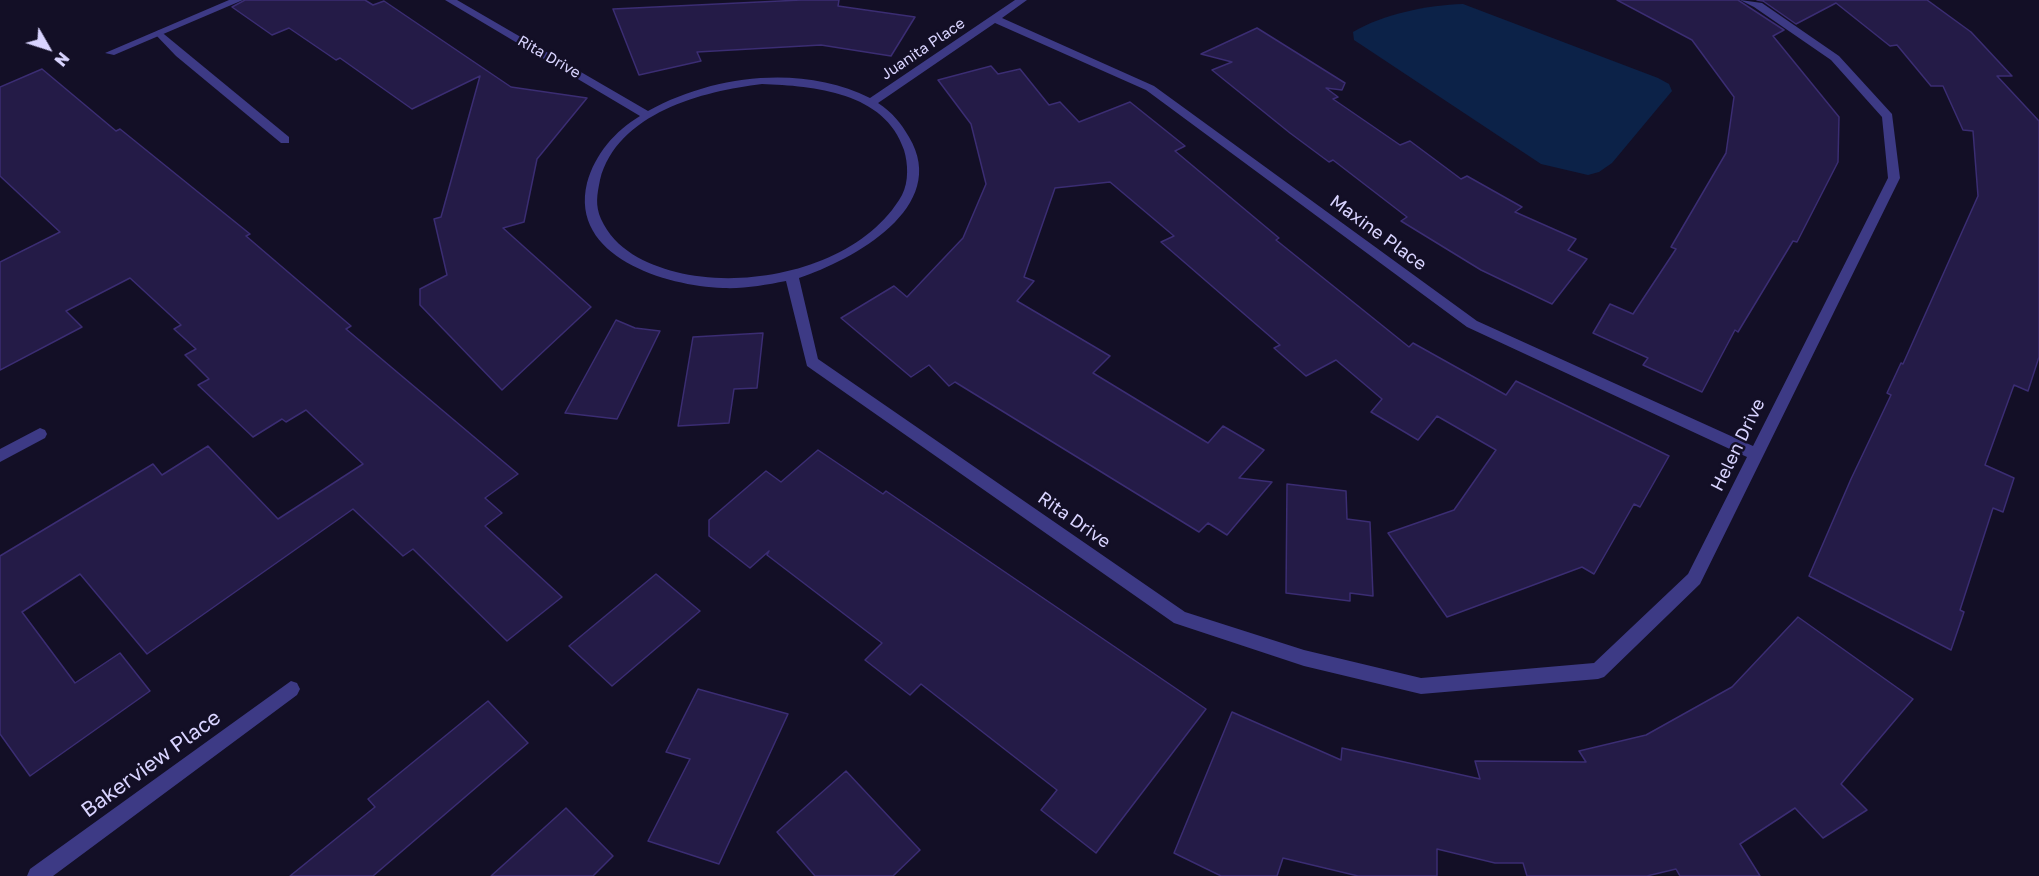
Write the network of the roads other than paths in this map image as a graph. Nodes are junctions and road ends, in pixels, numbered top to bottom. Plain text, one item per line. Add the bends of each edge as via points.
1 (238, 0) edge
2 (450, 0) edge
3 (1022, 0) edge
4 (1745, 0) edge
5 (994, 19) junction
6 (159, 33) junction
7 (110, 53) dead end
8 (871, 103) junction
9 (647, 115) junction
10 (285, 140) dead end
11 (792, 276) junction
12 (40, 434) dead end
13 (1755, 454) junction
14 (0, 456) edge
15 (1421, 686) joint
16 (291, 689) dead end
17 (37, 876) edge

1 - 6 street
2 - 9 street, Rita Drive
3 - 5 street, Juanita Place
4 - 13 street, Helen Drive via 1758,4 1835,58 1888,116 1894,178
5 - 8 street, Juanita Place
5 - 13 street, Maxine Place via 1150,88 1472,324
6 - 7 street
6 - 10 street
8 - 9 street via 840,89 762,81 712,89
8 - 11 street via 900,127 914,158 910,192 886,226 846,256
9 - 11 street via 614,141 594,172 590,206 603,237 634,263 680,279 735,284
11 - 15 street, Rita Drive via 812,362 1180,618 1304,658
12 - 14 street
13 - 15 street, Helen Drive via 1694,579 1598,671
16 - 17 street, Bakerview Place

